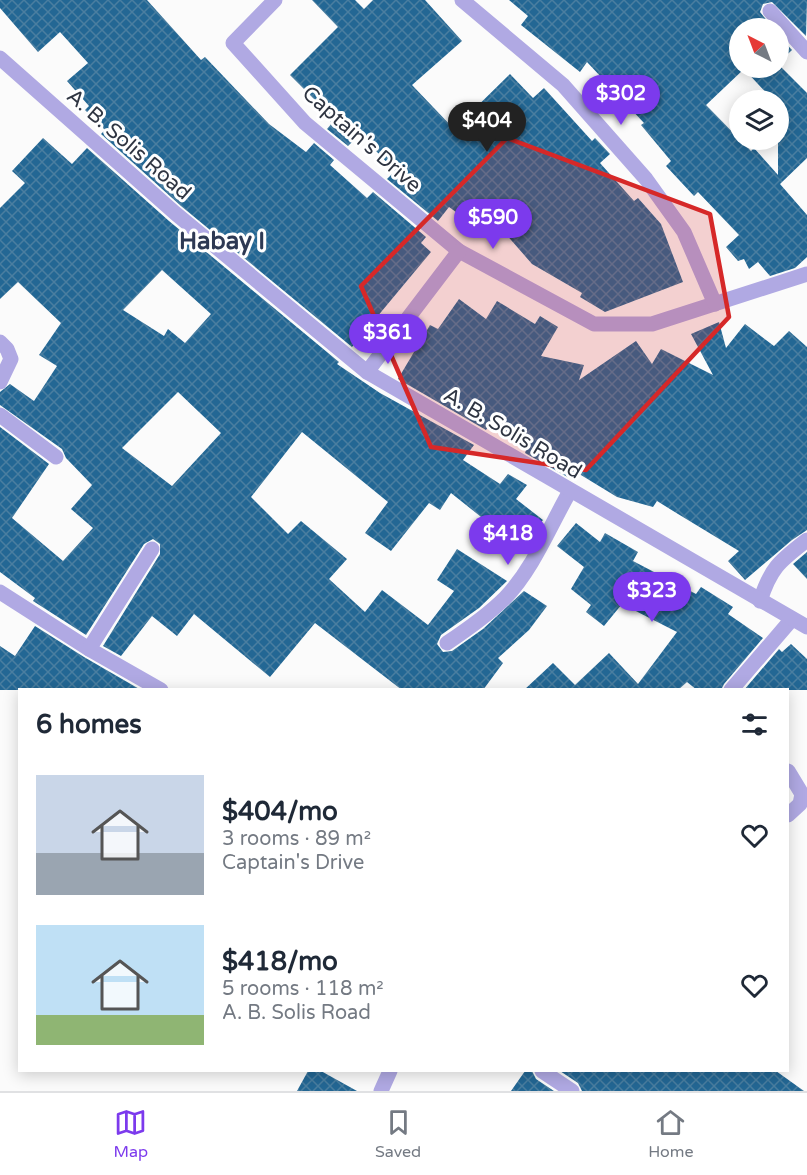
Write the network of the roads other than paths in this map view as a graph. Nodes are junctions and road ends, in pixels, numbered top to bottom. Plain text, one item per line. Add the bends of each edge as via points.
1 (274, 0) edge
2 (462, 0) edge
3 (770, 11) dead end
4 (807, 52) edge
5 (0, 58) edge
6 (459, 250) junction
7 (807, 274) edge
8 (715, 304) junction
9 (0, 342) edge
10 (367, 372) junction
11 (0, 382) edge
12 (0, 415) edge
13 (56, 457) dead end
14 (570, 491) junction
15 (807, 540) edge
16 (152, 549) dead end
17 (0, 592) edge
18 (760, 601) junction
19 (792, 619) junction
20 (807, 627) edge
21 (447, 643) dead end
22 (89, 649) junction
23 (157, 688) edge
24 (733, 688) edge
25 (789, 773) edge
26 (789, 814) edge
27 (390, 1072) edge
28 (544, 1072) edge
29 (381, 1091) edge
30 (572, 1091) edge

1 - 6 street, Captain's Drive via 233,43 305,123
2 - 8 street via 562,86 646,178 684,232
3 - 4 street
5 - 10 street, A. B. Solis Road via 175,213
6 - 8 street, Captain's Drive via 594,324 652,324
6 - 10 street
7 - 8 street, Captain's Drive
9 - 11 street via 11,358
10 - 14 street, A. B. Solis Road
12 - 13 street
14 - 18 street, A. B. Solis Road
14 - 21 street via 507,596
15 - 18 street via 768,577
16 - 22 street
17 - 22 street
18 - 19 street, A. B. Solis Road
19 - 20 street, A. B. Solis Road
19 - 24 street
22 - 23 street
25 - 26 street via 802,794 800,804
27 - 29 street
28 - 30 street

